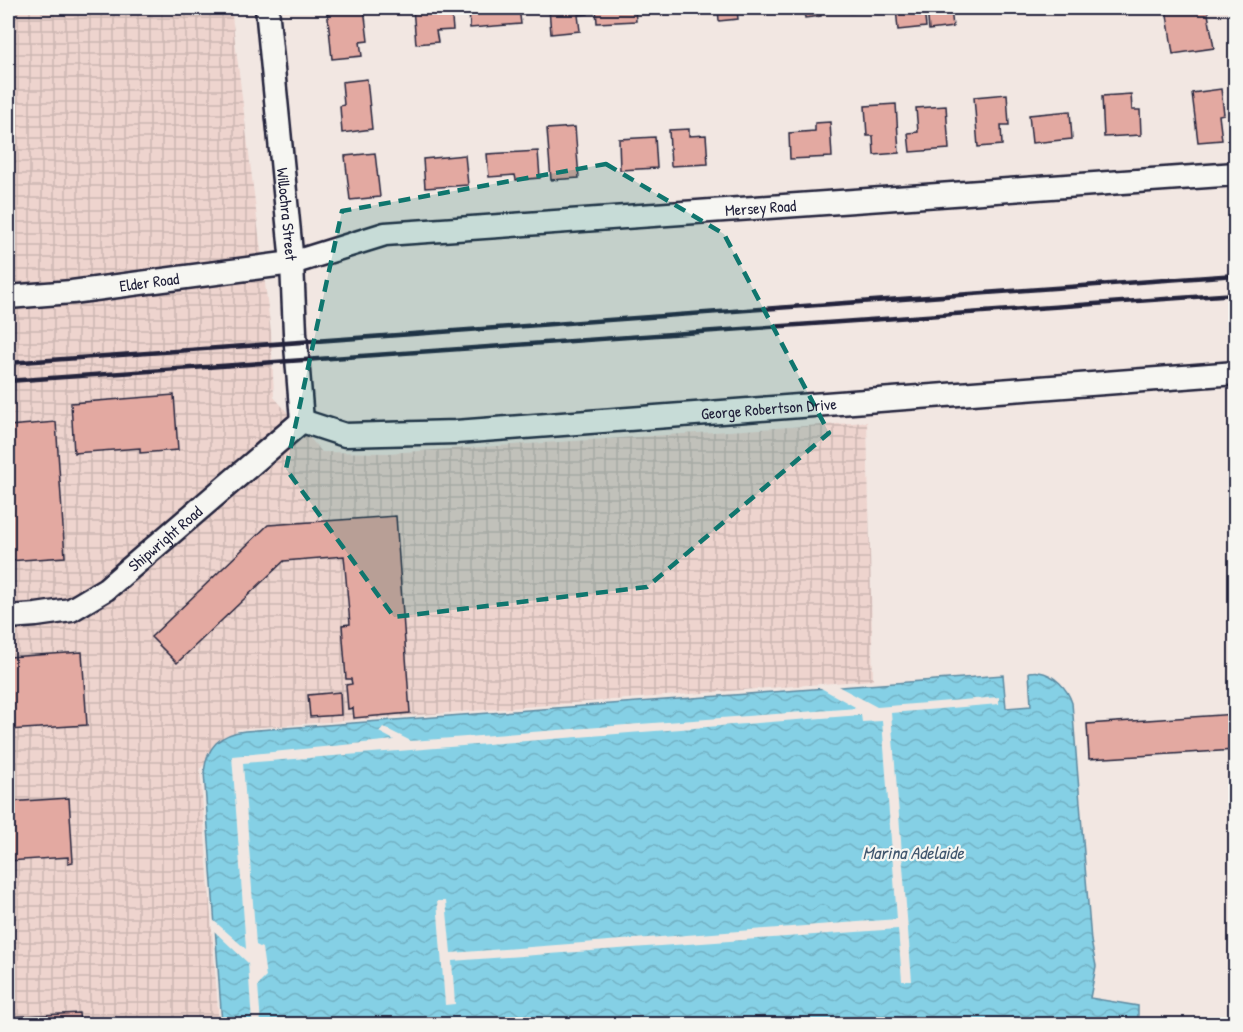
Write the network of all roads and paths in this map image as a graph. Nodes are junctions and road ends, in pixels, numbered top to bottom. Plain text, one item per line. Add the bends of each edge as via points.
1 (267, 8) edge
2 (1236, 174) edge
3 (292, 263) junction
4 (8, 297) edge
5 (1236, 373) edge
6 (302, 421) junction
7 (8, 617) edge

1 - 3 street, Willochra Street
2 - 3 street, Mersey Road via 385,234
3 - 4 street, Elder Road
3 - 6 street, Willochra Street
5 - 6 street, George Robertson Drive via 456,432 345,435
6 - 7 street, Shipwright Road via 106,589 71,610

